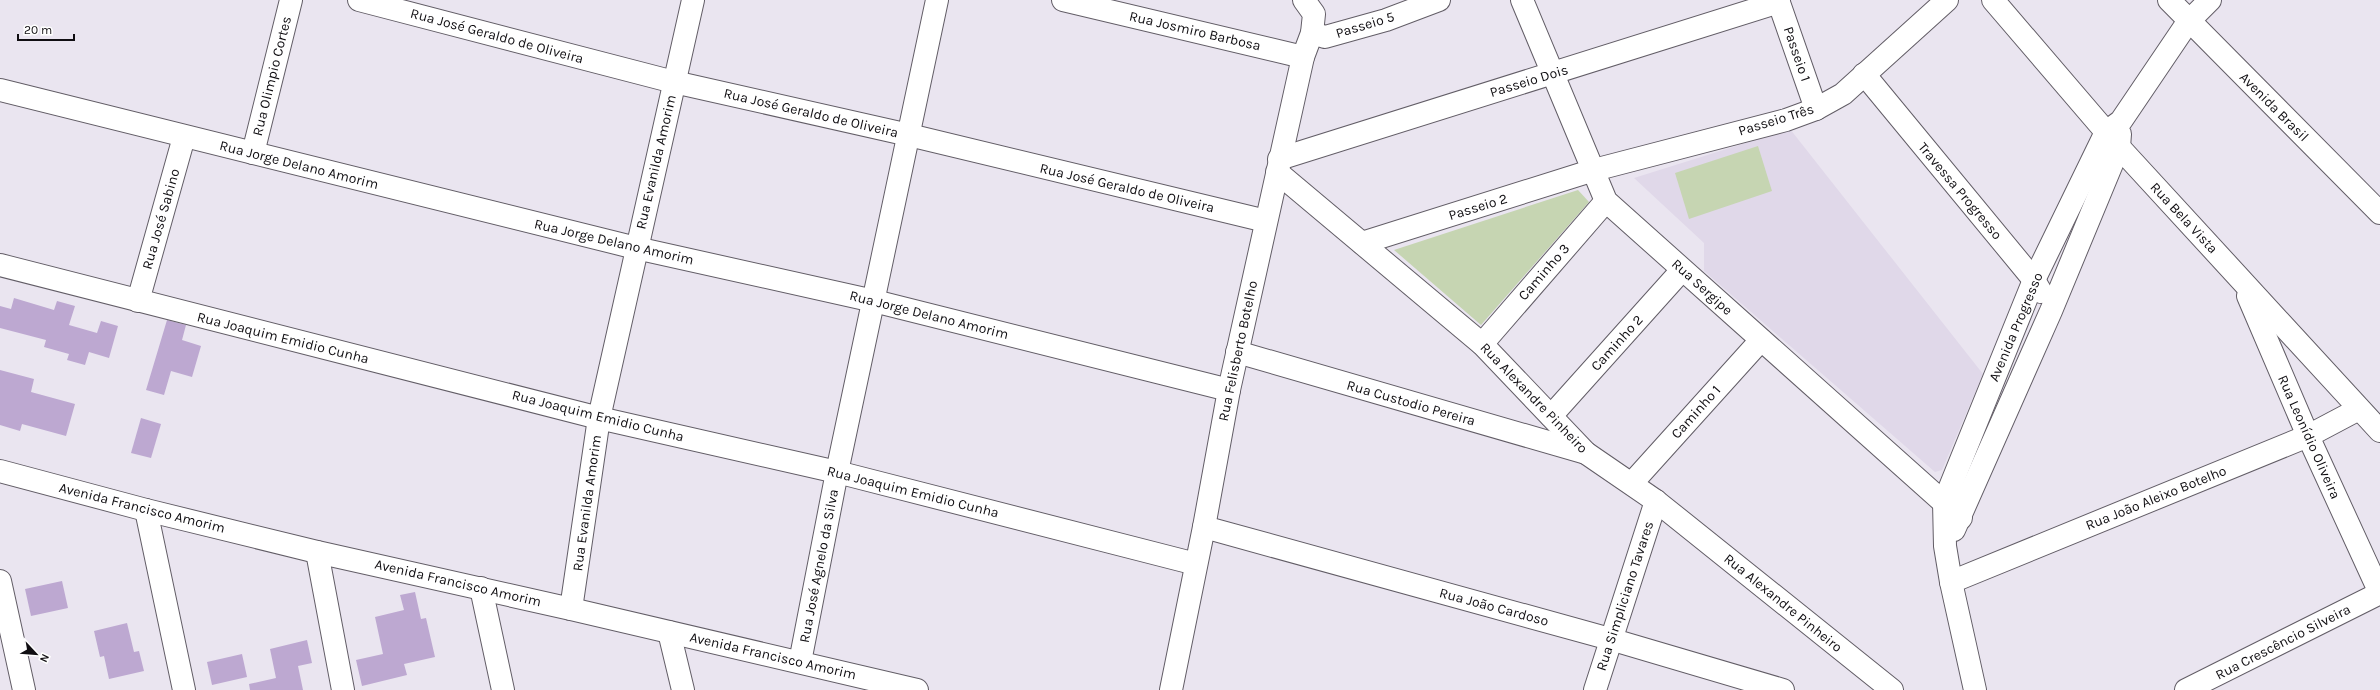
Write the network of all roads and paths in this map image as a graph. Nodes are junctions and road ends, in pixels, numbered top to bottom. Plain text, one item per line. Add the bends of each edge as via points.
1 (291, 0) edge
2 (359, 0) edge
3 (693, 0) edge
4 (937, 0) edge
5 (1064, 0) edge
6 (1439, 0) edge
7 (1522, 0) edge
8 (1947, 0) edge
9 (1993, 0) edge
10 (2169, 0) edge
11 (2210, 0) edge
12 (1779, 1) edge
13 (1310, 16) edge
14 (2188, 22) junction
15 (1303, 57) junction
16 (1554, 73) junction
17 (1864, 74) junction
18 (674, 82) junction
19 (0, 90) edge
20 (1816, 109) junction
21 (2115, 133) junction
22 (908, 135) junction
23 (184, 137) junction
24 (253, 153) junction
25 (1278, 165) junction
26 (1594, 170) junction
27 (1606, 201) junction
28 (2380, 213) edge
29 (1266, 221) junction
30 (1362, 243) junction
31 (636, 248) junction
32 (0, 266) edge
33 (1682, 270) junction
34 (2241, 279) junction
35 (2034, 280) junction
36 (138, 301) junction
37 (874, 301) junction
38 (2051, 311) junction
39 (1761, 340) junction
40 (1482, 344) junction
41 (1237, 352) junction
42 (1229, 390) junction
43 (2359, 409) junction
44 (1551, 416) junction
45 (599, 418) junction
46 (2380, 431) edge
47 (2308, 436) junction
48 (1586, 453) junction
49 (0, 471) edge
50 (837, 472) junction
51 (1632, 483) junction
52 (1656, 501) junction
53 (1944, 502) junction
54 (146, 510) junction
55 (1961, 518) junction
56 (1204, 527) junction
57 (1945, 546) junction
58 (317, 552) junction
59 (1196, 564) junction
60 (0, 581) edge
61 (1951, 582) junction
62 (481, 588) junction
63 (2380, 593) edge
64 (571, 608) junction
65 (669, 632) junction
66 (1610, 639) junction
67 (800, 662) junction
68 (867, 684) edge
69 (24, 690) edge
70 (184, 690) edge
71 (342, 690) edge
72 (503, 690) edge
73 (683, 690) edge
74 (917, 690) edge
75 (1171, 690) edge
76 (1595, 690) edge
77 (1783, 690) edge
78 (1892, 690) edge
79 (1975, 690) edge
80 (2186, 690) edge

1 - 24 street, Rua Olimpio Cortes
2 - 18 street, Rua José Geraldo de Oliveira
3 - 18 street, Rua Evanilda Amorim
4 - 22 street, Rua José Agnelo da Silva
5 - 15 street, Rua Josmiro Barbosa
6 - 13 street, Passeio 5 via 1386,20 1325,37
7 - 16 street, Rua Sergipe
8 - 17 street, Passeio Três
9 - 21 street, Rua Bela Vista
10 - 14 street, Avenida Brasil
11 - 14 street, Avenida Progresso
12 - 16 street, Passeio Dois
12 - 20 street, Passeio 1
13 - 15 street, Rua Felisberto Botelho
14 - 21 street, Avenida Progresso
14 - 28 street, Avenida Brasil
15 - 25 street, Rua Felisberto Botelho
16 - 25 street, Passeio Dois
16 - 26 street, Rua Sergipe
17 - 20 street, Passeio Três via 1843,94
17 - 35 street, Travessa Progresso
18 - 22 street, Rua José Geraldo de Oliveira
18 - 31 street, Rua Evanilda Amorim
19 - 23 street, Rua Jorge Delano Amorim
20 - 26 street, Passeio Três via 1786,120
21 - 34 street, Rua Bela Vista
21 - 35 street, Avenida Progresso
21 - 38 street, Avenida Progresso
22 - 29 street, Rua José Geraldo de Oliveira
22 - 37 street, Rua José Agnelo da Silva
23 - 24 street, Rua Jorge Delano Amorim
23 - 36 street, Rua José Sabino
24 - 31 street, Rua Jorge Delano Amorim
25 - 29 street, Rua Felisberto Botelho
25 - 30 street, Rua Alexandre Pinheiro
26 - 27 street, Rua Sergipe
26 - 30 street, Passeio 2
27 - 33 street, Rua Sergipe
27 - 40 street, Caminho 3
29 - 41 street, Rua Felisberto Botelho
30 - 40 street, Rua Alexandre Pinheiro
31 - 37 street, Rua Jorge Delano Amorim
31 - 45 street, Rua Evanilda Amorim
32 - 36 street, Rua Joaquim Emidio Cunha
33 - 39 street, Rua Sergipe
33 - 44 street, Caminho 2
34 - 43 street, Rua Bela Vista
34 - 47 street, Rua Leonídio Oliveira
35 - 38 street, Travessa Progresso
35 - 53 street, Avenida Progresso
36 - 45 street, Rua Joaquim Emidio Cunha
37 - 42 street, Rua Jorge Delano Amorim
37 - 50 street, Rua José Agnelo da Silva
38 - 55 street, Avenida Progresso
39 - 51 street, Caminho 1
39 - 53 street, Rua Sergipe
40 - 44 street, Rua Alexandre Pinheiro
41 - 42 street, Rua Felisberto Botelho
41 - 48 street, Rua Custodio Pereira
42 - 56 street, Rua Felisberto Botelho
43 - 46 street, Rua Bela Vista
43 - 47 street, Rua João Aleixo Botelho
44 - 48 street, Rua Alexandre Pinheiro
45 - 50 street, Rua Joaquim Emidio Cunha
45 - 64 street, Rua Evanilda Amorim
47 - 61 street, Rua João Aleixo Botelho
47 - 63 street, Rua Leonídio Oliveira
48 - 51 street, Rua Alexandre Pinheiro
49 - 54 street, Avenida Francisco Amorim
50 - 59 street, Rua Joaquim Emidio Cunha
50 - 67 street, Rua José Agnelo da Silva
51 - 52 street, Rua Alexandre Pinheiro
52 - 66 street, Rua Simpliciano Tavares
52 - 78 street, Rua Alexandre Pinheiro
53 - 55 street, Rua Sergipe
53 - 57 street, Avenida Progresso
54 - 58 street, Avenida Francisco Amorim
54 - 70 street
55 - 57 street, Avenida Progresso
56 - 59 street, Rua Felisberto Botelho
56 - 66 street, Rua João Cardoso
57 - 61 street, Avenida Progresso
58 - 62 street, Avenida Francisco Amorim
58 - 71 street
59 - 75 street, Rua Felisberto Botelho
60 - 69 street
61 - 79 street, Avenida Progresso
62 - 64 street, Avenida Francisco Amorim
62 - 72 street
63 - 80 street, Rua Crescêncio Silveira
64 - 65 street, Avenida Francisco Amorim
65 - 67 street, Avenida Francisco Amorim
65 - 73 street
66 - 76 street, Rua Simpliciano Tavares
66 - 77 street, Rua João Cardoso
67 - 68 street, Avenida Francisco Amorim
68 - 74 street, Avenida Francisco Amorim

